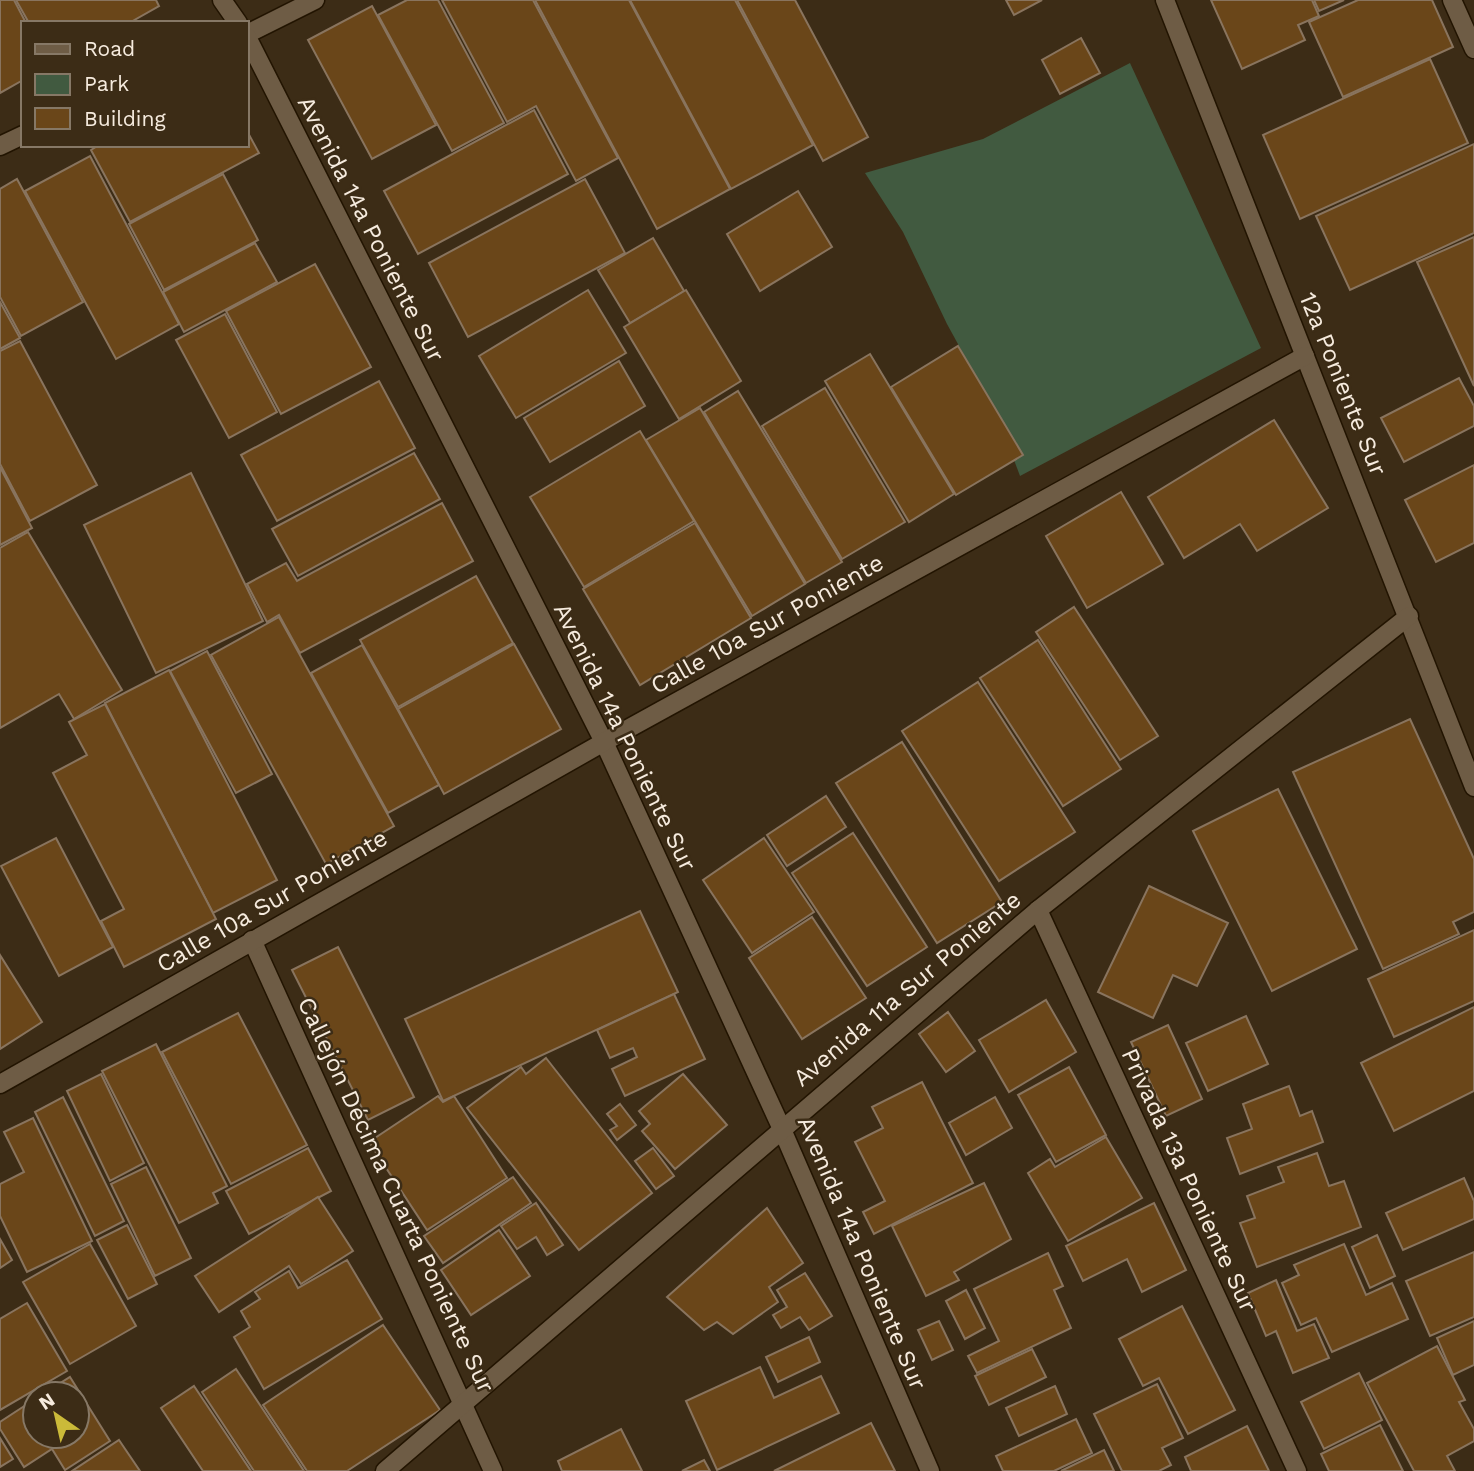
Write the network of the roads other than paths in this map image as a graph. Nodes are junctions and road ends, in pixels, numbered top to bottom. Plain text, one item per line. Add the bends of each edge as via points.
1 (222, 0) edge
2 (315, 0) edge
3 (1165, 0) edge
4 (1452, 0) edge
5 (236, 21) edge
6 (248, 35) edge
7 (248, 38) edge
8 (1474, 48) edge
9 (21, 136) edge
10 (0, 146) edge
11 (1305, 356) junction
12 (1409, 616) junction
13 (604, 742) junction
14 (1474, 787) edge
15 (1038, 910) junction
16 (252, 940) junction
17 (0, 1084) edge
18 (781, 1128) junction
19 (465, 1403) junction
20 (385, 1471) edge
21 (494, 1471) edge
22 (930, 1471) edge
23 (1297, 1471) edge

1 - 5 street
2 - 6 street
3 - 11 street, 12a Poniente Sur
4 - 8 street
7 - 13 street, Avenida 14a Poniente Sur
9 - 10 street
11 - 12 street, 12a Poniente Sur
11 - 13 street, Calle 10a Sur Poniente
12 - 14 street, 12a Poniente Sur
12 - 15 street, Avenida 11a Sur Poniente
13 - 16 street, Calle 10a Sur Poniente
13 - 18 street, Avenida 14a Poniente Sur
15 - 18 street, Avenida 11a Sur Poniente
15 - 23 street, Privada 13a Poniente Sur
16 - 17 street, Calle 10a Sur Poniente
16 - 19 street, Callejón Décima Cuarta Poniente Sur
18 - 19 street, Avenida 11a Sur Poniente
18 - 22 street, Avenida 14a Poniente Sur
19 - 20 street, Avenida 11a Sur Poniente
19 - 21 street, Callejón Décima Cuarta Poniente Sur

